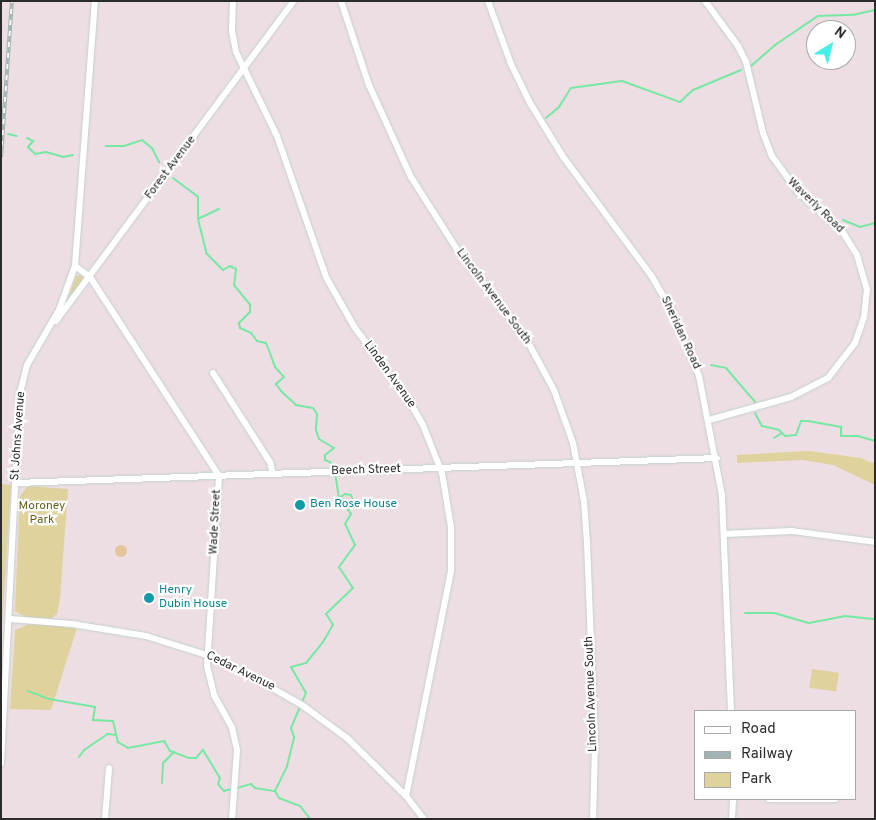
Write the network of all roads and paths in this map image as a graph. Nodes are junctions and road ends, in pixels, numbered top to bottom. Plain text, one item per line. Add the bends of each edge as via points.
1 (95, 1) edge
2 (232, 1) edge
3 (294, 1) edge
4 (341, 1) edge
5 (488, 1) edge
6 (705, 1) edge
7 (244, 70) junction
8 (74, 266) junction
9 (90, 277) junction
10 (46, 332) junction
11 (213, 372) dead end
12 (709, 420) junction
13 (717, 458) junction
14 (578, 463) junction
15 (440, 468) junction
16 (273, 474) junction
17 (219, 476) junction
18 (16, 483) junction
19 (724, 534) junction
20 (875, 542) edge
21 (11, 619) junction
22 (207, 655) junction
23 (731, 710) edge
24 (1, 763) edge
25 (109, 768) dead end
26 (406, 796) junction
27 (733, 800) edge
28 (232, 816) edge
29 (105, 819) edge
30 (424, 819) edge
31 (592, 819) edge
32 (732, 819) edge

1 - 8 street, St Johns Avenue
2 - 7 street, Linden Avenue via 234,42
3 - 7 street, Forest Avenue
4 - 14 street, Lincoln Avenue South via 368,85 403,161 451,240 508,314 541,364 563,414
5 - 12 street, Sheridan Road via 530,104 564,158 643,262 671,309 699,376
6 - 12 street, Waverly Road via 738,46 772,156 793,187 831,219 852,246 862,269 867,300 855,343 828,378 790,397
7 - 9 street, Forest Avenue
7 - 15 street, Linden Avenue via 278,136 326,277 355,328 408,398
8 - 9 street, Wade Street
8 - 10 street, St Johns Avenue via 59,310
9 - 10 street, Forest Avenue
9 - 17 street, Wade Street
10 - 18 street, St Johns Avenue via 27,365 22,385
11 - 16 street via 270,462
12 - 13 street, Sheridan Road
13 - 14 street, Beech Street
13 - 19 street, Sheridan Road
14 - 15 street, Beech Street
14 - 31 street, Lincoln Avenue South via 584,502 589,600 595,764
15 - 16 street, Beech Street
15 - 26 street, Linden Avenue via 451,527 451,571
16 - 17 street, Beech Street
17 - 18 street, Beech Street
17 - 22 street, Wade Street
18 - 21 street, St Johns Avenue
19 - 20 street via 792,531
19 - 23 street, Sheridan Road
21 - 22 street, Cedar Avenue via 125,632
21 - 24 street, St Johns Avenue
22 - 26 street, Cedar Avenue via 280,692 320,718 364,752
22 - 28 street, Wade Street via 208,677 232,728 237,750
25 - 29 street
26 - 30 street, Cedar Avenue
27 - 32 street

